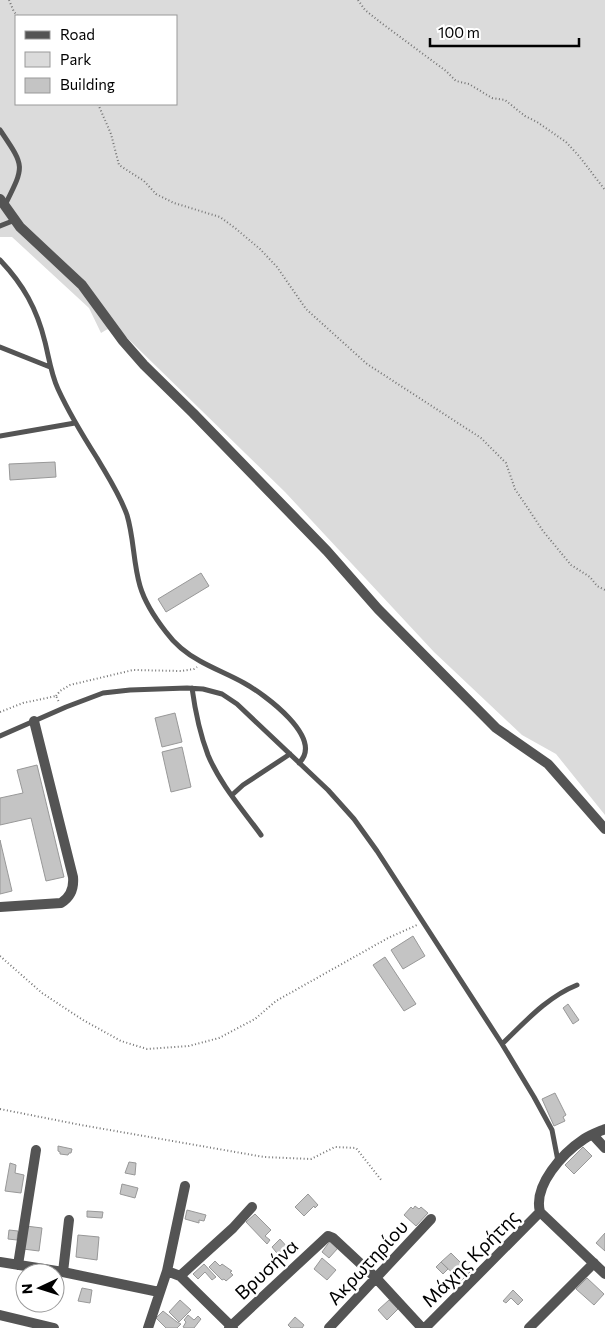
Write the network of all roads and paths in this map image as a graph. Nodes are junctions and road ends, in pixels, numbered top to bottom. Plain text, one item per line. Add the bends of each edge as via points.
1 (9, 0) edge
2 (358, 0) edge
3 (17, 15) edge
4 (98, 105) edge
5 (0, 130) edge
6 (605, 190) edge
7 (3, 202) edge
8 (15, 220) junction
9 (0, 226) edge
10 (0, 260) edge
11 (0, 346) edge
12 (50, 367) junction
13 (75, 423) junction
14 (0, 436) edge
15 (605, 590) edge
16 (204, 663) junction
17 (192, 688) junction
18 (56, 696) junction
19 (62, 708) junction
20 (0, 712) edge
21 (34, 721) junction
22 (0, 736) edge
23 (290, 754) junction
24 (300, 763) junction
25 (232, 795) junction
26 (605, 829) edge
27 (261, 834) dead end
28 (0, 907) edge
29 (423, 921) junction
30 (0, 956) edge
31 (577, 985) dead end
32 (502, 1044) junction
33 (0, 1109) edge
34 (605, 1129) edge
35 (593, 1135) junction
36 (605, 1148) edge
37 (36, 1150) dead end
38 (558, 1162) junction
39 (382, 1182) dead end
40 (185, 1186) dead end
41 (252, 1207) dead end
42 (540, 1212) junction
43 (431, 1219) dead end
44 (69, 1220) dead end
45 (0, 1262) edge
46 (18, 1263) edge
47 (64, 1263) edge
48 (594, 1263) junction
49 (15, 1264) edge
50 (167, 1271) junction
51 (65, 1272) edge
52 (605, 1274) edge
53 (180, 1276) junction
54 (376, 1278) junction
55 (159, 1292) junction
56 (0, 1315) edge
57 (231, 1327) edge
58 (54, 1328) edge
59 (148, 1328) edge
60 (329, 1328) edge
61 (423, 1328) edge
62 (529, 1328) edge

1 - 3 path
2 - 6 path via 365,10 446,70 456,81 469,84 492,98 505,100 566,142
4 - 15 path via 119,165 144,181 156,194 220,217 235,228 277,267 306,309 367,364 481,438 506,463 515,489 543,531 571,565
5 - 7 lane via 20,164 19,177
7 - 8 street
8 - 9 lane
8 - 26 street via 82,285 144,365 327,551 378,610 496,728 548,764
10 - 12 lane via 32,303
11 - 12 lane
12 - 13 lane
13 - 14 lane
13 - 16 lane via 120,498 132,533 140,586 155,617 169,636
16 - 18 path via 194,670 133,670 70,685
16 - 24 lane via 244,682 292,721 306,744 304,759
17 - 19 lane via 103,693
17 - 23 lane via 222,694 237,704
17 - 25 lane via 195,712 208,755
18 - 19 path
18 - 20 path
19 - 21 lane
21 - 22 lane
21 - 28 street via 74,876 74,887 61,903
23 - 24 lane
23 - 25 lane
24 - 29 lane via 354,819
25 - 27 lane
29 - 30 path via 276,1002 255,1019 219,1038 189,1046 147,1049 121,1041 42,993
29 - 32 lane
31 - 32 lane via 545,1003
32 - 38 lane via 552,1130
33 - 39 path via 264,1157 311,1159 335,1147 356,1148
34 - 35 street
35 - 36 street
35 - 38 street
37 - 46 street
38 - 42 street via 539,1195
40 - 50 street
41 - 53 street
42 - 48 street
42 - 61 street, Μάχης Κρήτης
43 - 54 street, Ακρωτηρίου
44 - 47 street
45 - 49 street
48 - 52 street
48 - 62 street
50 - 53 street
50 - 55 street
51 - 55 street
53 - 57 street
54 - 57 street, Βρυσήνα via 328,1236
54 - 60 street, Ακρωτηρίου
54 - 61 street
55 - 59 street
56 - 58 street

